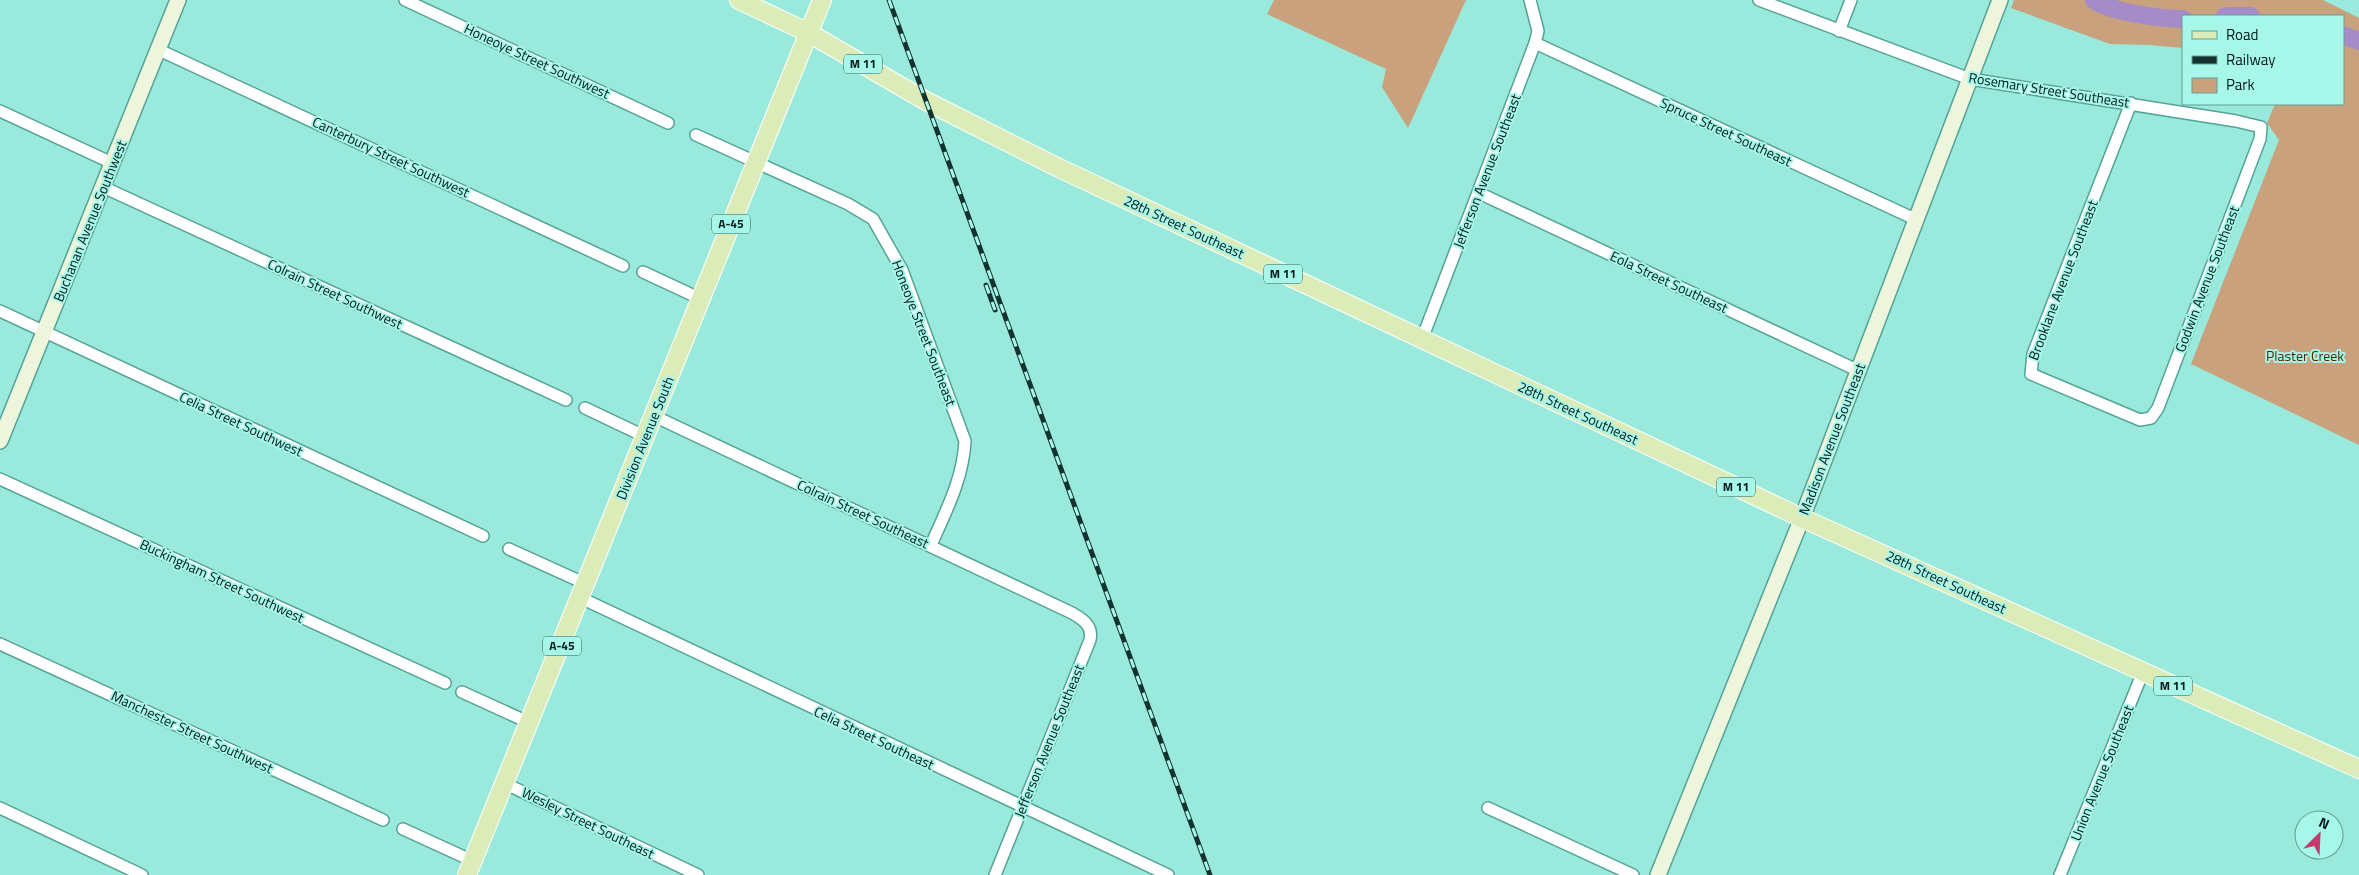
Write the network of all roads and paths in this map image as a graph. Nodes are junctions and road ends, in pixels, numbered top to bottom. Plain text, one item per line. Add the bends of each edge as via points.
1 (178, 0) edge
2 (405, 0) edge
3 (739, 0) edge
4 (822, 0) edge
5 (1530, 0) edge
6 (1759, 0) edge
7 (1851, 0) edge
8 (2000, 0) edge
9 (1839, 31) junction
10 (808, 33) junction
11 (1535, 44) junction
12 (157, 49) junction
13 (1970, 79) junction
14 (2131, 103) junction
15 (0, 111) edge
16 (668, 123) dead end
17 (2261, 127) joint
18 (696, 135) dead end
19 (755, 163) junction
20 (112, 164) junction
21 (103, 187) junction
22 (1478, 193) junction
23 (1917, 220) junction
24 (623, 266) dead end
25 (643, 272) dead end
26 (701, 299) junction
27 (0, 311) edge
28 (45, 333) junction
29 (1422, 339) junction
30 (1859, 371) junction
31 (566, 400) dead end
32 (585, 408) dead end
33 (654, 416) junction
34 (2140, 420) joint
35 (646, 437) junction
36 (0, 441) edge
37 (0, 479) edge
38 (1802, 518) junction
39 (483, 536) dead end
40 (931, 545) junction
41 (509, 549) dead end
42 (584, 591) junction
43 (1072, 613) joint
44 (0, 644) edge
45 (2143, 672) junction
46 (445, 684) dead end
47 (462, 692) dead end
48 (530, 723) junction
49 (2359, 769) edge
50 (506, 784) junction
51 (1022, 806) junction
52 (0, 808) edge
53 (1488, 808) dead end
54 (383, 820) dead end
55 (403, 829) dead end
56 (470, 868) edge
57 (142, 875) edge
58 (698, 875) edge
59 (994, 875) edge
60 (1168, 875) edge
61 (1633, 875) edge
62 (1658, 875) edge
63 (2060, 875) edge

1 - 12 street, Buchanan Avenue Southwest
2 - 16 street, Honeoye Street Southwest
3 - 10 main road, M 11
4 - 10 main road, Division Avenue South
5 - 11 street, Jefferson Avenue Southeast via 1538,31
6 - 9 street, Rosemary Street Southeast
7 - 9 street
8 - 13 street, Madison Avenue Southeast
9 - 13 street, Rosemary Street Southeast
10 - 19 main road, Division Avenue South / A-45
10 - 29 main road, 28th Street Southeast / M 11 via 998,138
11 - 22 street, Jefferson Avenue Southeast
11 - 23 street, Spruce Street Southeast
12 - 20 street, Buchanan Avenue Southwest
12 - 24 street, Canterbury Street Southwest
13 - 14 street, Rosemary Street Southeast
13 - 23 street, Madison Avenue Southeast
14 - 17 street, Rosemary Street Southeast
14 - 34 street, Brooklane Avenue Southeast via 2033,354 2031,374
15 - 20 street
17 - 34 street, Godwin Avenue Southeast via 2260,139 2158,408 2151,418
18 - 19 street
19 - 26 main road, Division Avenue South / A-45
19 - 40 street, Honeoye Street Southeast via 848,204 873,219 902,270 965,441 964,464
20 - 21 street, Buchanan Avenue Southwest
21 - 28 street, Buchanan Avenue Southwest
21 - 31 street, Colrain Street Southwest
22 - 29 street, Jefferson Avenue Southeast
22 - 30 street, Eola Street Southeast
23 - 30 street, Madison Avenue Southeast
25 - 26 street
26 - 33 main road, Division Avenue South / A-45
27 - 28 street, Celia Street Southwest
28 - 36 street, Buchanan Avenue Southwest
28 - 39 street, Celia Street Southwest
29 - 38 main road, 28th Street Southeast / M 11
30 - 38 street, Madison Avenue Southeast
32 - 35 street
33 - 35 main road, Division Avenue South / A-45
33 - 40 street, Colrain Street Southeast
35 - 42 main road, Division Avenue South / A-45
37 - 46 street, Buckingham Street Southwest
38 - 45 main road, 28th Street Southeast / M 11
38 - 62 street, Madison Avenue Southeast
40 - 43 street, Colrain Street Southeast
41 - 42 street
42 - 48 main road, Division Avenue South / A-45
42 - 51 street, Celia Street Southeast
43 - 51 street, Jefferson Avenue Southeast via 1083,619 1090,629 1090,640
44 - 54 street, Manchester Street Southwest
45 - 49 main road, 28th Street Southeast / M 11
45 - 63 street, Union Avenue Southeast
47 - 48 street
48 - 50 main road, Division Avenue South / A-45
50 - 56 main road, Division Avenue South / A-45
50 - 58 street, Wesley Street Southeast
51 - 59 street, Jefferson Avenue Southeast
51 - 60 street, Celia Street Southeast
52 - 57 street
53 - 61 street
55 - 56 street

